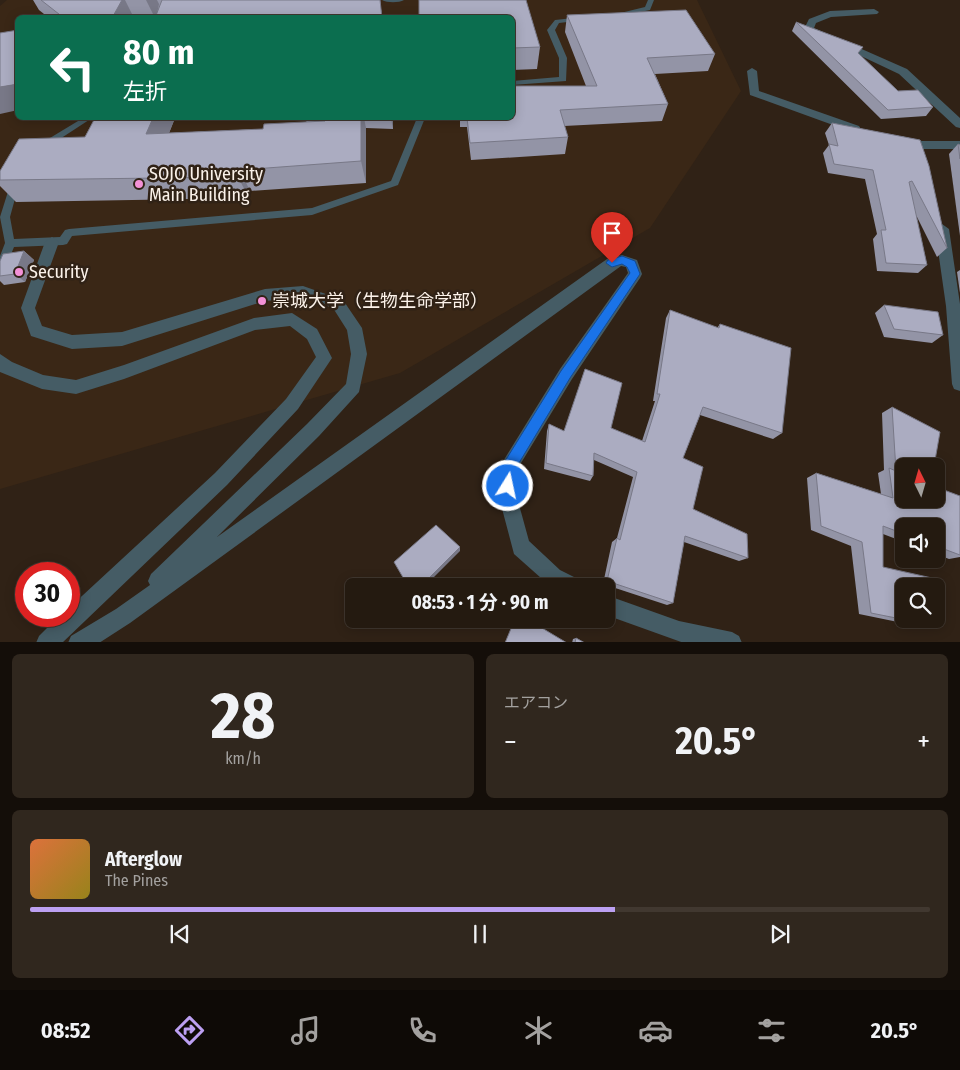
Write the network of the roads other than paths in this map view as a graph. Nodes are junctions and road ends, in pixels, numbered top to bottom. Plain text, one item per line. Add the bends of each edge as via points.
1 (385, 0) edge
2 (401, 0) edge
3 (651, 0) edge
4 (874, 12) dead end
5 (611, 16) edge
6 (593, 18) edge
7 (752, 71) dead end
8 (515, 83) edge
9 (85, 120) edge
10 (420, 120) edge
11 (960, 124) edge
12 (865, 131) edge
13 (894, 138) edge
14 (960, 145) edge
15 (36, 151) edge
16 (18, 177) edge
17 (938, 212) edge
18 (52, 242) junction
19 (10, 243) junction
20 (0, 269) edge
21 (0, 361) edge
22 (960, 384) edge
23 (555, 578) edge
24 (615, 608) edge
25 (124, 616) junction
26 (46, 642) edge
27 (78, 642) edge
28 (732, 642) edge

1 - 2 lane
3 - 5 lane via 648,9
4 - 11 street via 830,14 812,21 809,29 827,40 895,66
6 - 8 lane via 557,21 551,30 563,58 563,80
7 - 12 street via 754,93
9 - 15 lane
10 - 18 lane via 395,183 312,211 70,233 64,241
13 - 14 street via 923,150
16 - 19 lane via 5,216
17 - 22 street via 953,306
18 - 19 lane
18 - 25 street via 28,308 36,331 72,342 122,339 264,296 303,292 338,304 354,328 358,346 353,387
19 - 20 lane
21 - 26 street via 6,367 42,382 76,387 254,324 292,319 312,334 324,358 292,404 221,479
23 - 25 street via 521,547 509,501 506,471 566,374 635,274 632,264 622,260 604,268
24 - 28 street via 679,631
25 - 27 street

